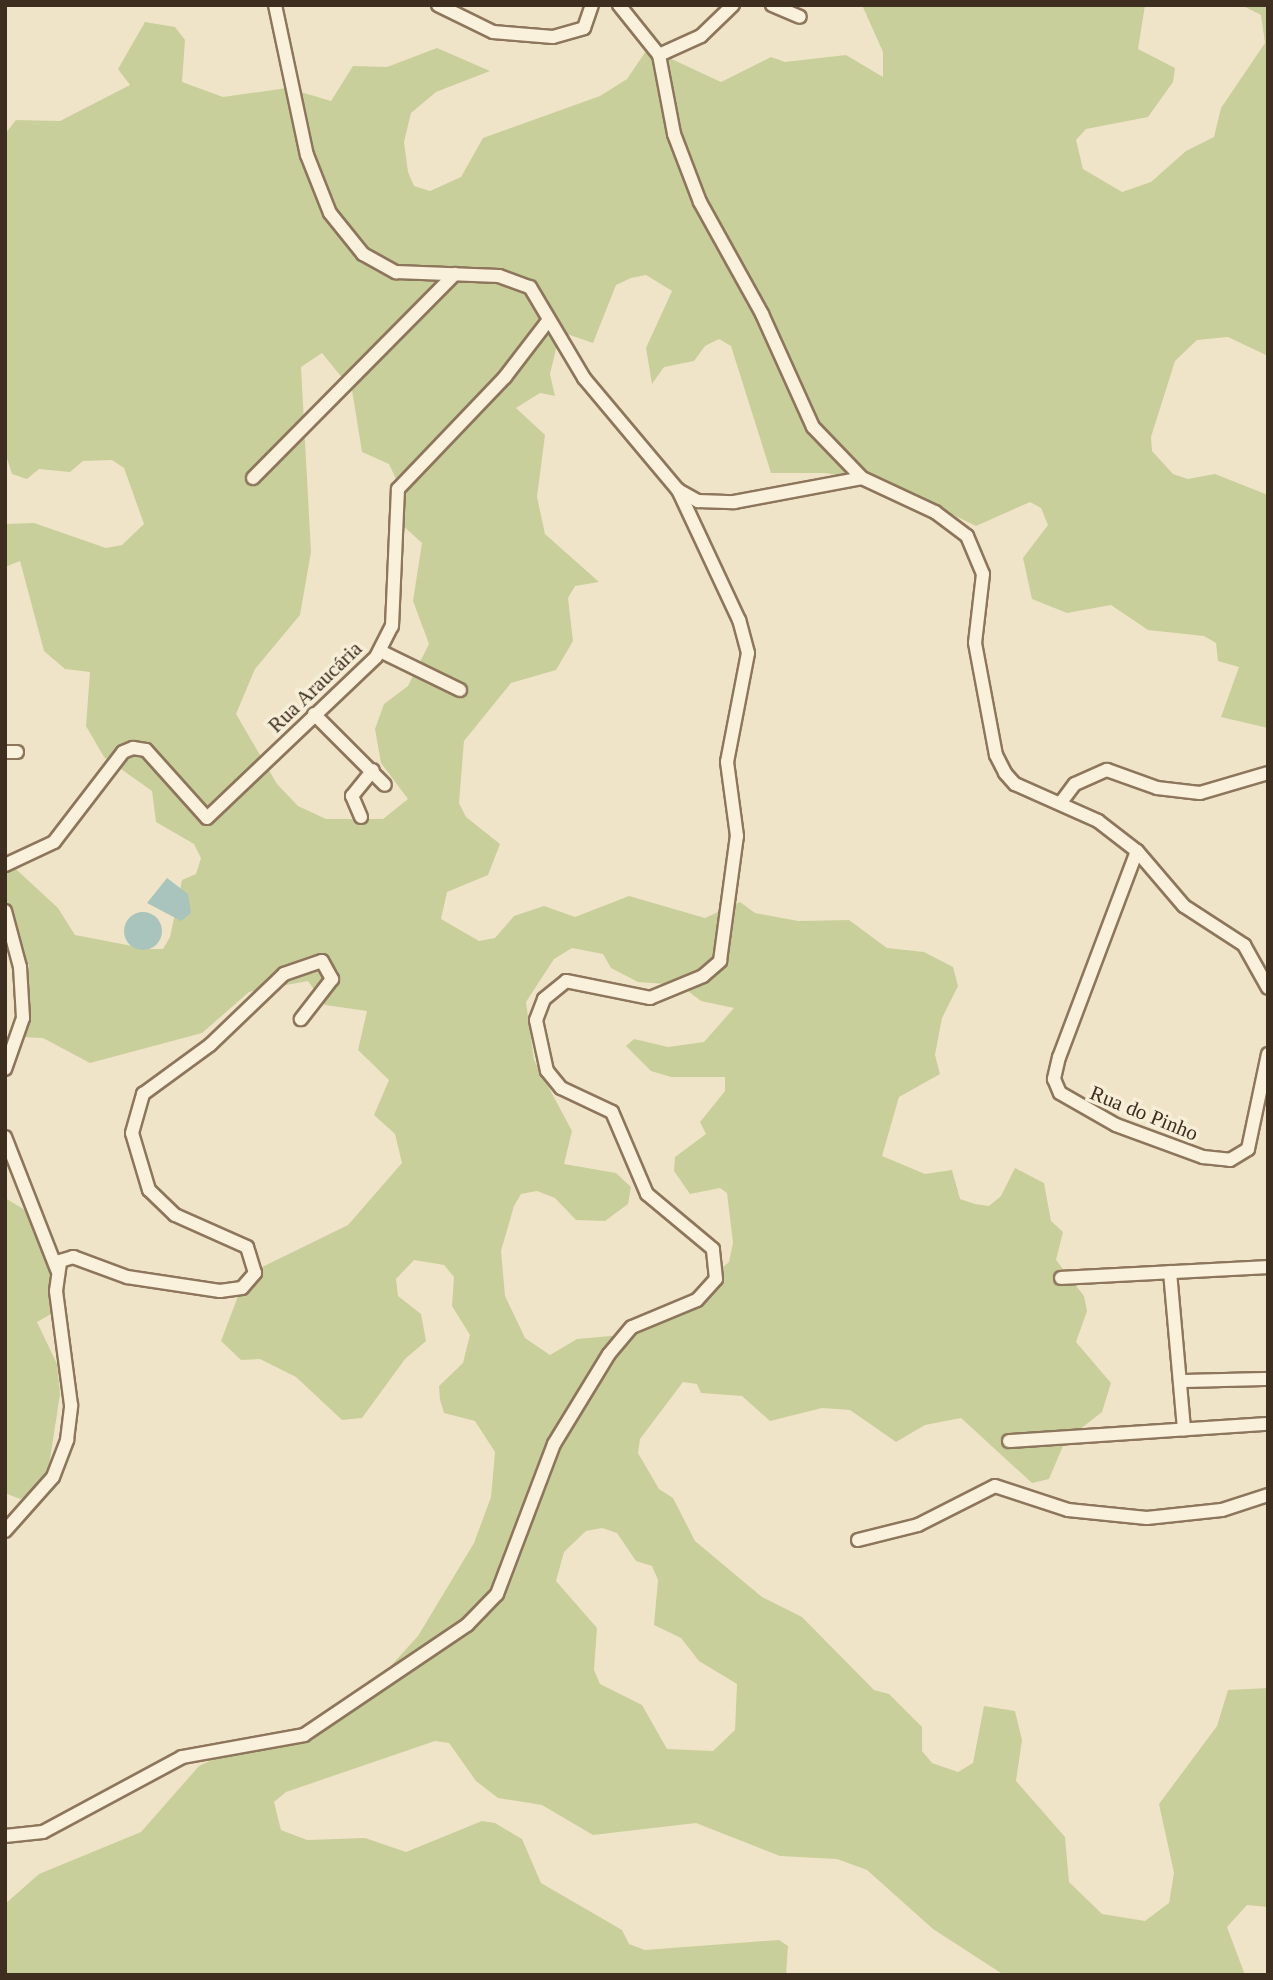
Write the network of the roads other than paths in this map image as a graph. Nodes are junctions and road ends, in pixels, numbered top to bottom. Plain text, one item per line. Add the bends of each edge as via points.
1 (275, 5) edge
2 (438, 5) edge
3 (592, 5) edge
4 (619, 5) edge
5 (733, 5) edge
6 (772, 5) edge
7 (800, 17) dead end
8 (659, 55) junction
9 (456, 274) junction
10 (548, 321) junction
11 (253, 478) dead end
12 (862, 478) junction
13 (678, 491) junction
14 (380, 652) junction
15 (460, 690) dead end
16 (314, 714) junction
17 (373, 770) junction
18 (1268, 773) edge
19 (385, 785) dead end
20 (1062, 800) junction
21 (361, 817) dead end
22 (1137, 851) junction
23 (5, 865) edge
24 (5, 911) edge
25 (1268, 988) edge
26 (302, 1020) dead end
27 (1268, 1054) edge
28 (5, 1069) edge
29 (5, 1137) edge
30 (1268, 1267) edge
31 (57, 1270) junction
32 (1170, 1272) junction
33 (1061, 1278) dead end
34 (1268, 1379) edge
35 (1180, 1381) junction
36 (1268, 1424) edge
37 (1184, 1429) junction
38 (1009, 1441) dead end
39 (1268, 1495) edge
40 (5, 1531) edge
41 (858, 1540) dead end
42 (5, 1836) edge

1 - 9 street via 307,155 330,213 378,265 396,272
2 - 3 street via 493,32 554,37 584,28
4 - 8 street
5 - 8 street via 701,36
6 - 7 street
8 - 12 street via 674,134 700,202 762,314 813,427
9 - 10 street via 519,281 539,298
9 - 11 street
10 - 13 street via 584,378
10 - 14 street, Rua Araucária via 505,377 398,489 392,626
12 - 13 street via 734,502 698,501
12 - 20 street via 935,512 967,536 983,574 975,643 996,755 1016,784
13 - 42 street via 739,620 748,653 727,762 737,836 720,961 703,976 650,998 566,981 544,999 536,1020 547,1071 561,1088 612,1112 647,1194 713,1249 716,1279 697,1300 632,1327 609,1354 554,1444 497,1594 467,1625 304,1735 182,1758 43,1832
14 - 15 street
14 - 16 street, Rua Araucária
16 - 17 street
16 - 23 street, Rua Araucária via 207,818 146,750 123,752 54,842
17 - 19 street
17 - 21 street via 352,796
18 - 20 street via 1200,793 1157,788 1107,770 1076,784
20 - 22 street
22 - 25 street via 1184,906 1244,945
22 - 27 street, Rua do Pinho via 1059,1057 1054,1079 1060,1093 1116,1125 1203,1157 1230,1160 1248,1149
24 - 28 street via 20,967 23,1018
26 - 31 street via 332,979 322,961 284,974 210,1045 155,1083 135,1114 135,1157 149,1190 175,1215 247,1247 256,1266 247,1285 219,1291 127,1277 73,1257 60,1261
29 - 31 street
30 - 32 street
31 - 40 street via 71,1405 67,1440 53,1477
32 - 33 street
32 - 35 street
34 - 35 street
35 - 37 street
36 - 37 street
37 - 38 street
39 - 41 street via 1222,1510 1147,1518 1068,1510 995,1486 919,1525

